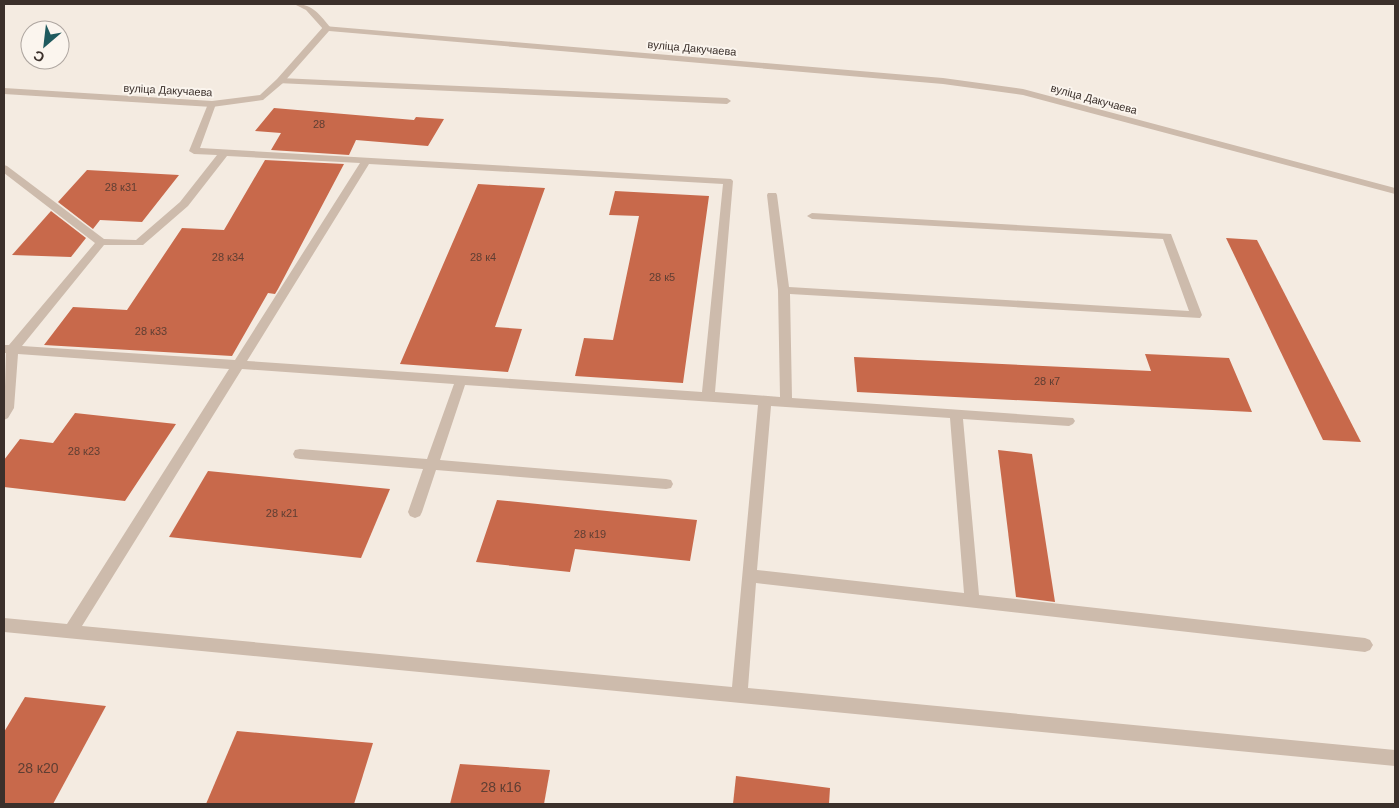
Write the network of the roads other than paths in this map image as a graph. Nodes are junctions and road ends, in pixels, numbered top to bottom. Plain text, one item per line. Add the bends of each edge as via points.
1 (298, 4) edge
2 (327, 28) junction
3 (280, 81) junction
4 (4, 91) edge
5 (727, 101) dead end
6 (212, 104) junction
7 (225, 152) junction
8 (367, 160) junction
9 (4, 168) edge
10 (1395, 191) edge
11 (772, 195) dead end
12 (812, 216) dead end
13 (101, 242) junction
14 (784, 290) junction
15 (8, 350) edge
16 (238, 365) junction
17 (462, 380) junction
18 (708, 397) junction
19 (766, 401) junction
20 (786, 402) junction
21 (4, 414) edge
22 (956, 414) junction
23 (1069, 421) dead end
24 (300, 454) dead end
25 (432, 465) junction
26 (666, 484) dead end
27 (415, 512) dead end
28 (750, 576) junction
29 (972, 601) junction
30 (4, 625) edge
31 (70, 632) junction
32 (1365, 645) dead end
33 (739, 696) junction
34 (1395, 758) edge

1 - 2 street via 309,8
2 - 3 street, вуліца Дакучаева
2 - 10 street, вуліца Дакучаева via 943,81 1015,91
3 - 5 street
3 - 6 street, вуліца Дакучаева via 263,97
4 - 6 street, вуліца Дакучаева
6 - 7 street via 194,150
7 - 8 street
7 - 13 street via 184,204 139,242
8 - 16 street
8 - 18 street via 728,181
9 - 13 street
11 - 14 street
12 - 14 street via 1167,236 1196,315
13 - 15 street
14 - 20 street
15 - 16 street
15 - 21 street via 8,408
16 - 17 street
16 - 31 street
17 - 18 street
17 - 25 street
18 - 19 street
19 - 20 street
19 - 28 street
20 - 22 street
22 - 23 street
22 - 29 street
24 - 25 street
25 - 26 street
25 - 27 street
28 - 29 street
28 - 33 street
29 - 32 street
30 - 31 street
31 - 33 street
33 - 34 street

